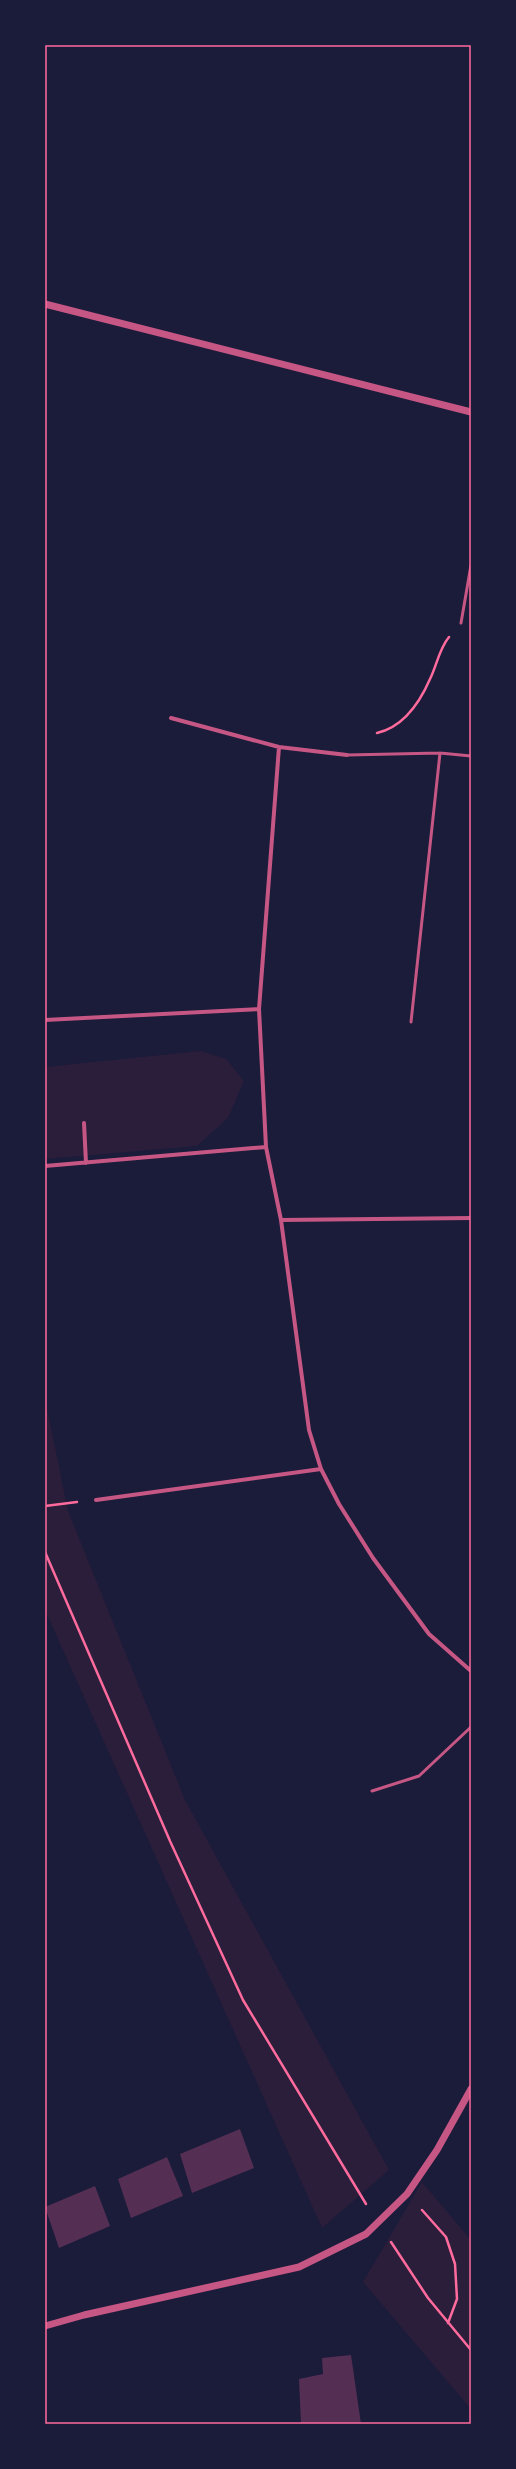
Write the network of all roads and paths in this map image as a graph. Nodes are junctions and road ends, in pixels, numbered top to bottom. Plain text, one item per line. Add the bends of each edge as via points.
1 (45, 304) edge
2 (471, 412) edge
3 (471, 565) edge
4 (461, 623) joint
5 (171, 718) dead end
6 (278, 747) junction
7 (440, 753) junction
8 (347, 755) junction
9 (471, 756) edge
10 (259, 1009) junction
11 (45, 1020) edge
12 (411, 1022) dead end
13 (84, 1123) dead end
14 (266, 1147) junction
15 (86, 1162) junction
16 (45, 1166) edge
17 (471, 1218) edge
18 (281, 1220) junction
19 (321, 1469) junction
20 (96, 1500) joint
21 (45, 1506) edge
22 (45, 1552) edge
23 (471, 1671) edge
24 (471, 1727) edge
25 (372, 1791) dead end
26 (471, 2089) edge
27 (343, 2169) dead end
28 (407, 2194) junction
29 (428, 2298) dead end
30 (448, 2324) junction
31 (45, 2326) edge
32 (471, 2350) edge

1 - 2 street
3 - 4 lane
4 - 8 path via 443,645 430,680 416,704 401,721 388,730 365,735
5 - 6 street
6 - 8 street
6 - 10 street
7 - 8 lane
7 - 9 lane
7 - 12 lane
10 - 11 street
10 - 14 street
13 - 15 street
14 - 15 street
14 - 18 street
15 - 16 street
17 - 18 street
18 - 19 street via 310,1430
19 - 20 street
19 - 23 street via 339,1504 373,1558 429,1634
20 - 21 path
22 - 27 path via 108,1692 170,1841 243,2000
24 - 25 lane via 419,1776
26 - 28 street via 437,2150
28 - 30 path via 446,2237 452,2257 457,2299
28 - 31 street via 366,2234 299,2267 84,2314
29 - 30 path
30 - 32 path

